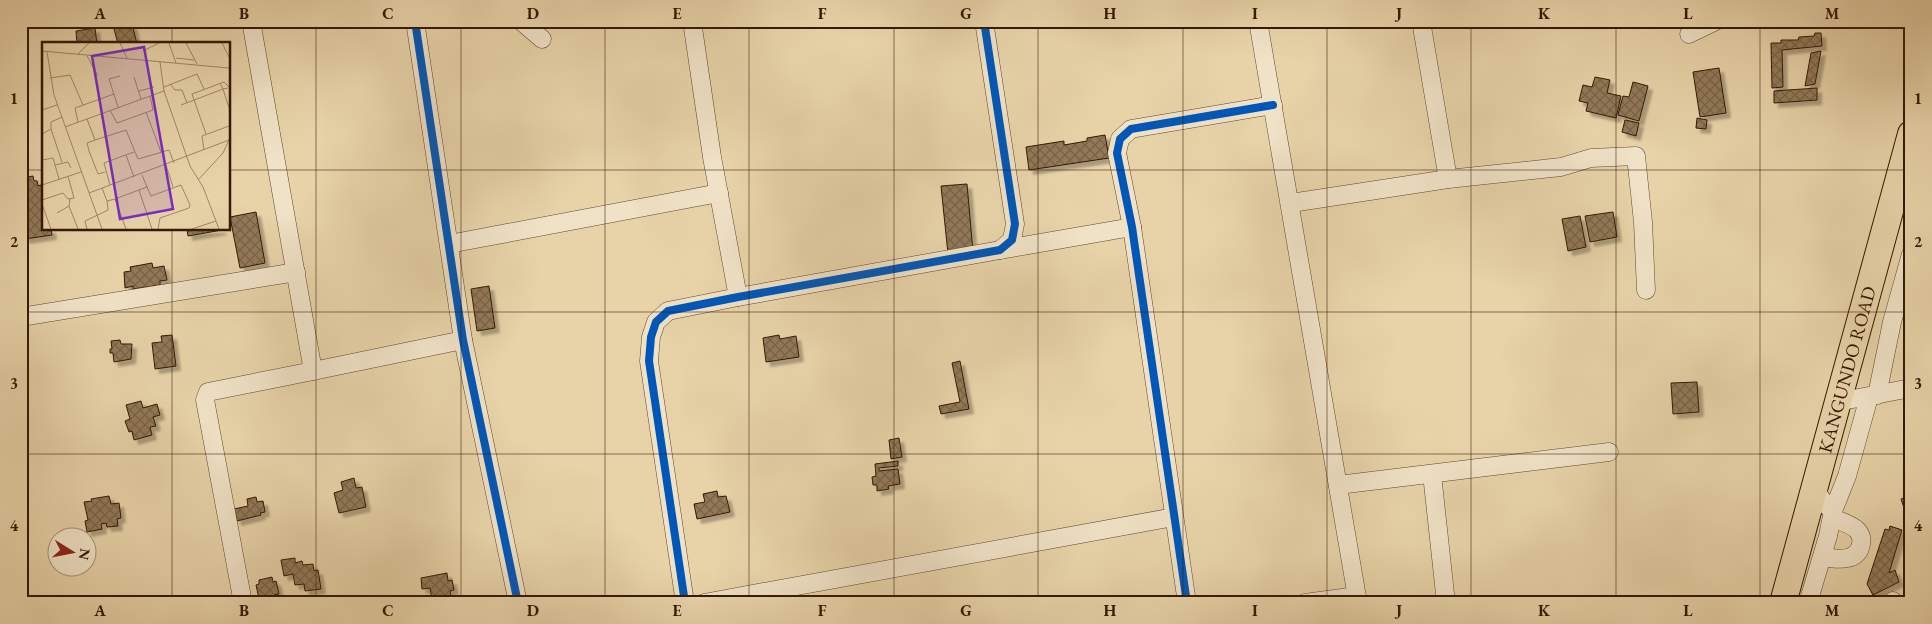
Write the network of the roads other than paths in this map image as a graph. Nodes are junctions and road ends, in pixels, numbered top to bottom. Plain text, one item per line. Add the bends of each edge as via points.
1 (251, 21) edge
2 (415, 21) edge
3 (521, 21) edge
4 (692, 21) edge
5 (984, 21) edge
6 (1258, 21) edge
7 (1421, 21) edge
8 (1716, 21) edge
9 (1689, 34) dead end
10 (542, 39) dead end
11 (1273, 105) junction
12 (1911, 134) edge
13 (1448, 179) junction
14 (719, 193) junction
15 (1290, 203) junction
16 (1132, 227) junction
17 (450, 244) junction
18 (1000, 250) junction
19 (1911, 254) edge
20 (296, 272) junction
21 (1646, 290) dead end
22 (738, 296) junction
23 (21, 317) edge
24 (463, 340) junction
25 (313, 371) junction
26 (1911, 388) edge
27 (1873, 396) junction
28 (1837, 402) junction
29 (1609, 452) dead end
30 (1432, 474) junction
31 (1338, 485) junction
32 (1814, 488) junction
33 (1833, 514) junction
34 (1174, 517) junction
35 (1822, 557) junction
36 (1357, 599) edge
37 (244, 603) edge
38 (518, 603) edge
39 (685, 603) edge
40 (704, 603) edge
41 (1187, 603) edge
42 (1305, 603) edge
43 (1446, 603) edge
44 (1783, 603) edge
45 (1808, 603) edge

1 - 20 street
2 - 17 street
3 - 10 street
4 - 14 street
5 - 18 street via 1015,224 1012,240
6 - 11 street
7 - 13 street
8 - 9 street
11 - 15 street
11 - 16 street via 1131,129 1120,139 1117,153
12 - 28 highway, KANGUNDO ROAD
13 - 15 street
13 - 21 street via 1561,167 1591,158 1636,156
14 - 17 street
14 - 22 street
15 - 31 street
16 - 18 street
16 - 34 street
17 - 24 street
18 - 22 street
19 - 27 street
20 - 23 street
20 - 25 street
22 - 39 street via 668,312 656,322 650,337 649,361
24 - 25 street
24 - 38 street
25 - 37 street via 206,395
26 - 27 street
27 - 28 street
27 - 33 street
28 - 32 highway, KANGUNDO ROAD
29 - 30 street
30 - 31 street
30 - 43 street
31 - 36 street
32 - 33 street
32 - 44 highway, KANGUNDO ROAD
33 - 35 street
33 - 35 street via 1859,532 1859,551 1854,557
34 - 40 street
34 - 41 street
35 - 45 street
36 - 42 street

